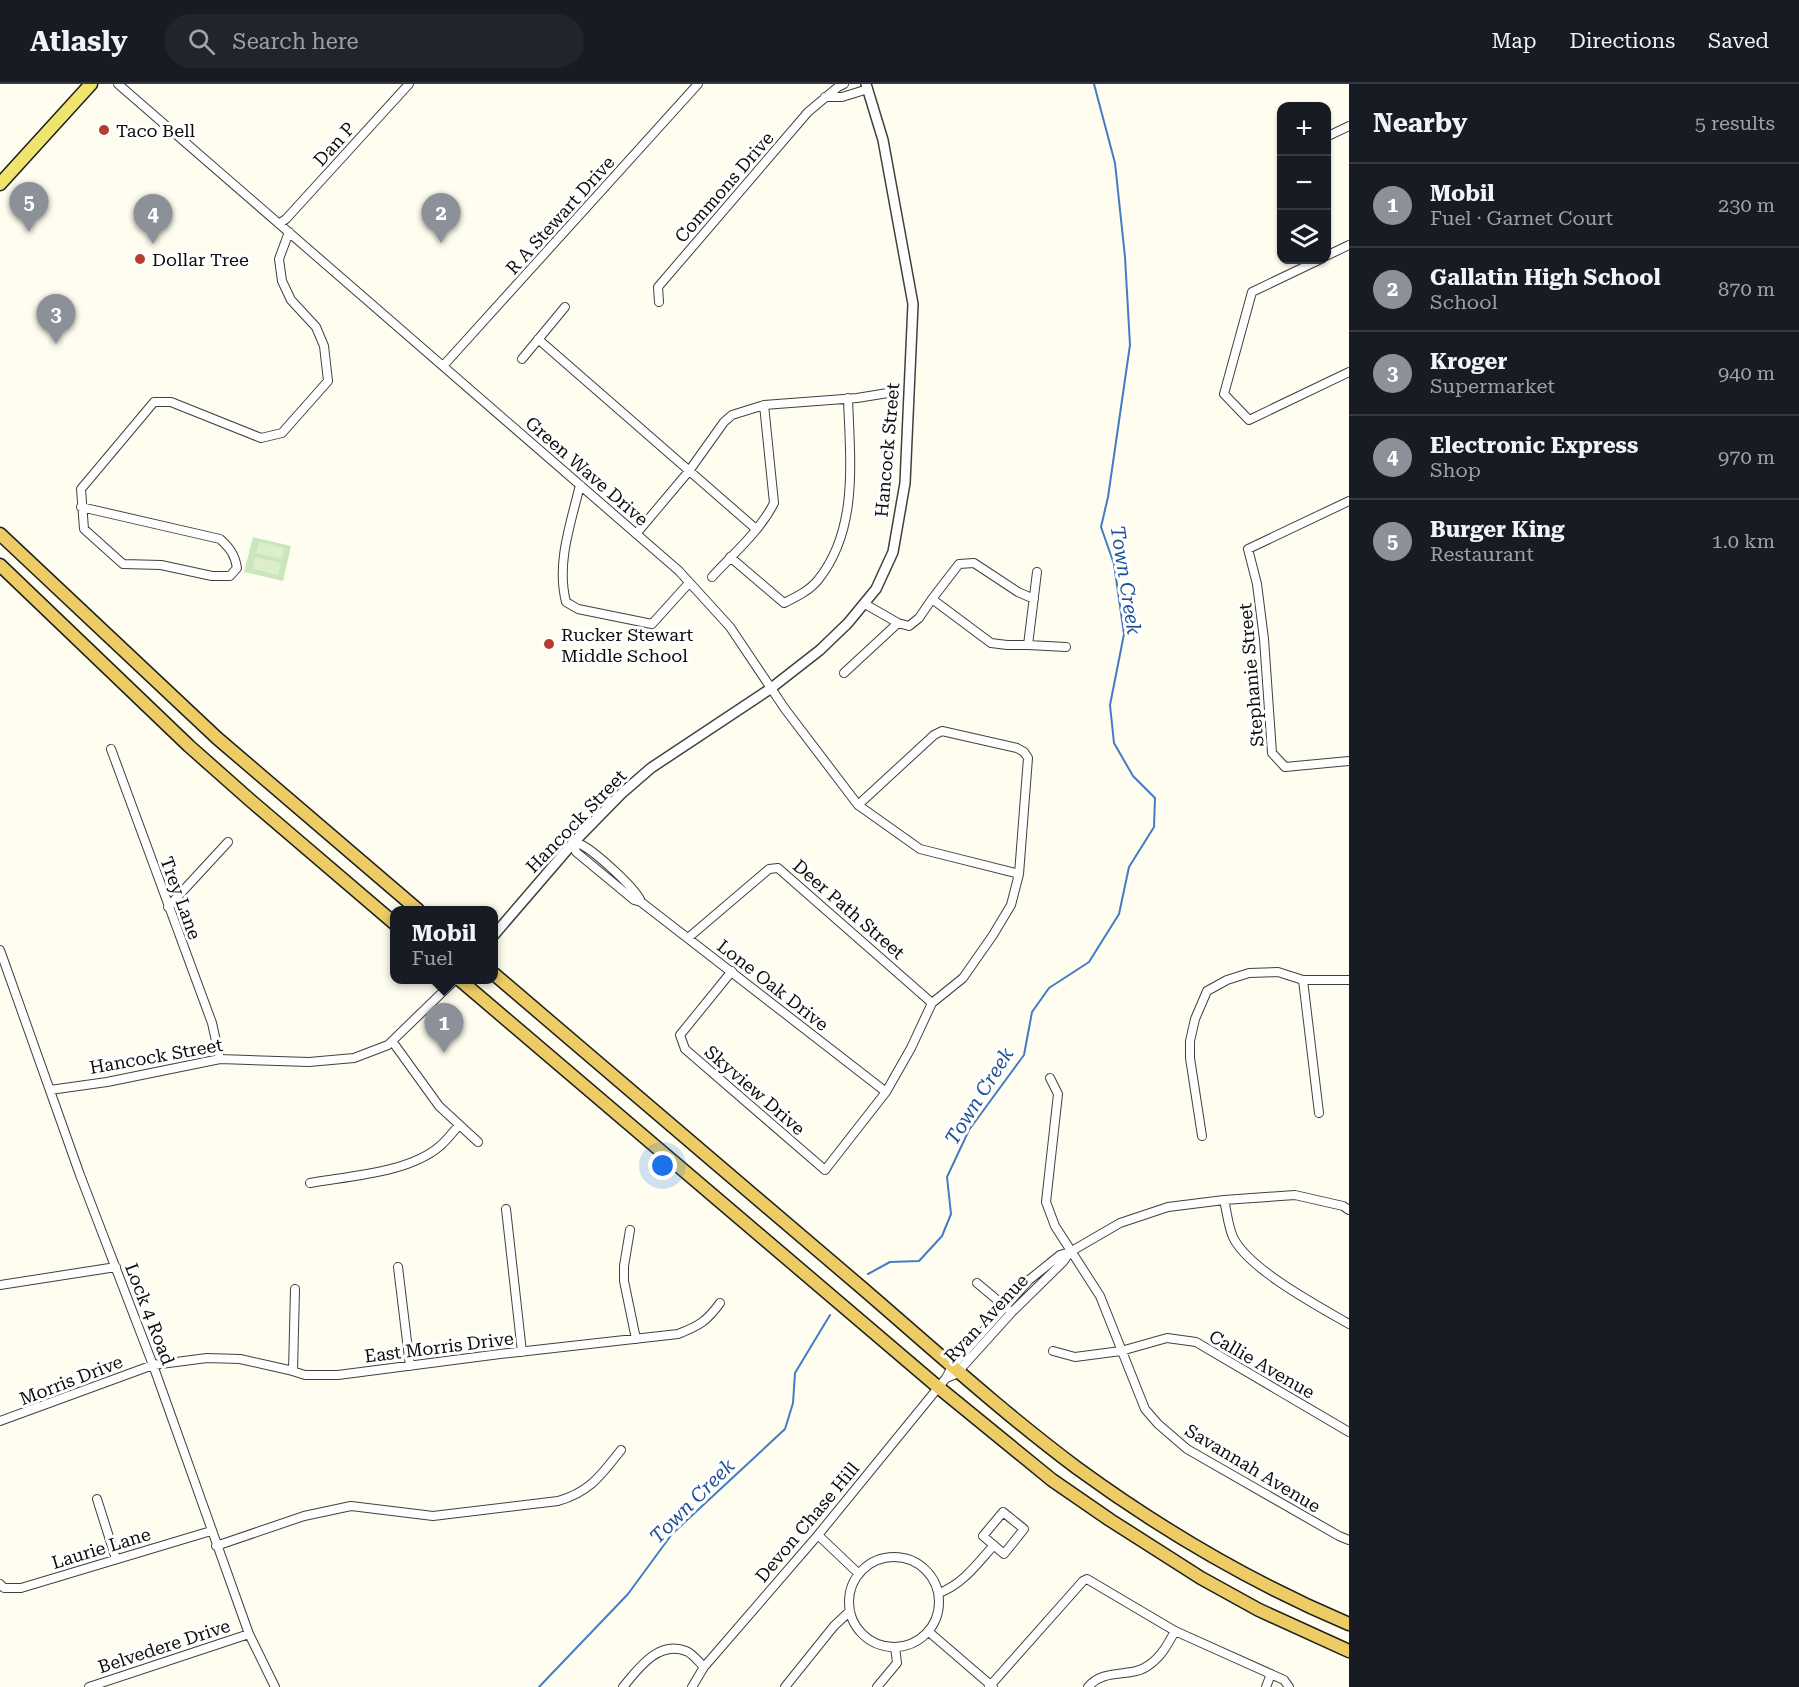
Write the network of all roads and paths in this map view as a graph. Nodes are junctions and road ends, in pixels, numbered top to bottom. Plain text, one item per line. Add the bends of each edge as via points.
1 (91, 84) edge
2 (118, 84) edge
3 (409, 84) edge
4 (698, 84) edge
5 (844, 84) edge
6 (867, 86) edge
7 (825, 97) junction
8 (1349, 126) edge
9 (1331, 135) edge
10 (0, 184) edge
11 (283, 221) junction
12 (289, 232) junction
13 (1349, 245) edge
14 (1331, 254) edge
15 (1312, 264) edge
16 (659, 302) dead end
17 (565, 307) dead end
18 (538, 339) junction
19 (522, 359) dead end
20 (443, 366) junction
21 (1349, 372) edge
22 (894, 392) dead end
23 (848, 398) junction
24 (764, 405) junction
25 (689, 471) junction
26 (580, 485) junction
27 (1349, 501) edge
28 (81, 507) junction
29 (756, 529) junction
30 (0, 534) edge
31 (636, 534) junction
32 (730, 557) junction
33 (0, 565) edge
34 (1037, 572) dead end
35 (712, 577) dead end
36 (689, 583) junction
37 (932, 599) junction
38 (1034, 599) junction
39 (865, 604) junction
40 (898, 623) junction
41 (1028, 645) junction
42 (1066, 647) dead end
43 (844, 672) dead end
44 (770, 689) junction
45 (111, 749) dead end
46 (1349, 761) edge
47 (858, 805) junction
48 (228, 842) dead end
49 (573, 843) junction
50 (1019, 874) junction
51 (413, 906) edge
52 (168, 907) junction
53 (390, 920) edge
54 (498, 930) edge
55 (688, 938) junction
56 (0, 950) edge
57 (732, 971) junction
58 (498, 977) edge
59 (1303, 980) junction
60 (1349, 980) edge
61 (451, 984) edge
62 (465, 984) edge
63 (932, 1003) junction
64 (392, 1041) junction
65 (220, 1059) junction
66 (1050, 1078) dead end
67 (50, 1090) junction
68 (886, 1092) junction
69 (1318, 1113) dead end
70 (459, 1125) junction
71 (1202, 1136) dead end
72 (478, 1142) dead end
73 (310, 1183) dead end
74 (1224, 1200) junction
75 (506, 1209) dead end
76 (1349, 1210) edge
77 (630, 1230) dead end
78 (1070, 1252) junction
79 (116, 1267) junction
80 (398, 1267) dead end
81 (978, 1283) dead end
82 (0, 1285) edge
83 (295, 1289) dead end
84 (720, 1303) dead end
85 (1008, 1309) junction
86 (1349, 1324) edge
87 (636, 1339) junction
88 (1053, 1351) dead end
89 (1121, 1351) junction
90 (522, 1352) junction
91 (153, 1365) junction
92 (410, 1366) junction
93 (956, 1368) junction
94 (293, 1371) junction
95 (942, 1383) junction
96 (0, 1421) edge
97 (1349, 1432) edge
98 (621, 1450) dead end
99 (98, 1499) dead end
100 (211, 1531) junction
101 (818, 1534) junction
102 (1349, 1540) edge
103 (994, 1545) junction
104 (216, 1546) junction
105 (116, 1559) junction
106 (859, 1574) junction
107 (0, 1584) edge
108 (939, 1593) junction
109 (850, 1611) junction
110 (1349, 1624) edge
111 (1175, 1631) junction
112 (929, 1632) junction
113 (249, 1634) junction
114 (895, 1647) junction
115 (1349, 1651) edge
116 (704, 1667) junction
117 (1271, 1674) junction
118 (991, 1686) edge
119 (89, 1687) edge
120 (275, 1687) edge
121 (623, 1687) edge
122 (692, 1687) edge
123 (785, 1687) edge
124 (877, 1687) edge
125 (1088, 1687) edge
126 (1266, 1687) edge
127 (1289, 1687) edge

1 - 10 main road
2 - 11 street, Green Wave Drive
3 - 11 street, Dan P
4 - 20 street, R A Stewart Drive
5 - 7 street, Commons Drive
6 - 7 street via 842,97
6 - 39 street, Hancock Street via 883,140 913,304 905,483 893,552
7 - 16 street, Commons Drive via 658,287
8 - 9 street
11 - 12 street, Green Wave Drive
12 - 20 street, Green Wave Drive
12 - 28 street via 279,259 282,281 291,300 316,327 324,346 328,381 282,433 261,438 171,402 154,402 81,489
13 - 14 street
15 - 21 street via 1252,292 1224,394 1249,420
17 - 18 street
18 - 19 street
18 - 25 street
20 - 26 street, Green Wave Drive
22 - 23 street
23 - 24 street
23 - 32 street via 851,480 846,522 837,548 818,580 784,603
24 - 25 street via 732,415 724,422
24 - 29 street via 774,503
25 - 29 street
25 - 31 street
26 - 31 street, Green Wave Drive
26 - 36 street via 561,569 566,602 578,609 652,624
27 - 46 street, Stephanie Street via 1248,549 1264,639 1272,753 1285,767
28 - 28 street via 84,529 123,564 161,565 212,576 230,576 237,568 236,557 220,539
29 - 32 street
30 - 51 highway via 217,738
31 - 36 street, Green Wave Drive
32 - 35 street
33 - 53 highway via 189,746
34 - 38 street
36 - 44 street, Green Wave Drive via 729,627
37 - 38 street via 959,564 974,563
37 - 40 street via 909,626
37 - 41 street via 990,643
38 - 41 street
39 - 40 street
39 - 44 street, Hancock Street via 822,648
40 - 43 street
41 - 42 street
44 - 47 street, Green Wave Drive
44 - 49 street, Hancock Street via 651,768
45 - 52 street, Trey Lane
47 - 50 street, Green Wave Drive via 920,849
47 - 50 street via 942,731 1017,748 1028,758
48 - 52 street
49 - 54 street, Hancock Street
49 - 55 street, Lone Oak Drive via 576,852 634,900
50 - 63 street via 1011,905 981,954 963,978
52 - 65 street, Trey Lane via 212,1023
55 - 57 street, Lone Oak Drive
55 - 63 street, Deer Path Street via 769,869 778,868
56 - 67 street, Lock 4 Road
57 - 68 street, Lone Oak Drive
57 - 68 street, Skyview Drive via 680,1035 685,1049 825,1170
58 - 93 highway
59 - 60 street
59 - 69 street
59 - 71 street via 1278,972 1249,973 1208,991 1190,1041
61 - 64 street, Hancock Street
62 - 95 highway
63 - 68 street
64 - 65 street, Hancock Street via 354,1058 309,1062
64 - 70 street via 439,1106
65 - 67 street, Hancock Street
66 - 78 street, Savannah Avenue via 1058,1094 1046,1202
67 - 79 street, Lock 4 Road
70 - 72 street
70 - 73 street via 439,1147 407,1164
74 - 76 street, Ryan Avenue via 1295,1195
74 - 78 street, Ryan Avenue via 1168,1207 1120,1223
74 - 86 street via 1234,1238 1257,1266
75 - 90 street
77 - 87 street via 624,1281
78 - 85 street, Ryan Avenue via 1060,1255 1029,1280
78 - 89 street, Savannah Avenue via 1100,1296
79 - 82 street
79 - 91 street, Lock 4 Road
80 - 92 street
81 - 85 street
83 - 94 street
84 - 87 street, East Morris Drive via 697,1327 678,1334
85 - 93 street, Ryan Avenue
87 - 90 street, East Morris Drive
88 - 89 street, Callie Avenue via 1075,1357
89 - 97 street, Callie Avenue via 1167,1338 1196,1342
89 - 102 street, Savannah Avenue via 1145,1409 1187,1449
90 - 92 street, East Morris Drive
91 - 94 street, East Morris Drive via 207,1358 240,1359
91 - 96 street, Morris Drive
91 - 100 street, Lock 4 Road
92 - 94 street, East Morris Drive via 338,1376 305,1376
93 - 95 street, Ryan Avenue
93 - 110 highway via 1074,1466 1161,1526 1241,1573
95 - 101 street, Devon Chase Hill
95 - 115 highway via 1052,1480 1156,1550 1259,1610
98 - 104 street via 586,1490 558,1501 433,1516 351,1506 304,1516
99 - 105 street
100 - 104 street, Lock 4 Road
100 - 105 street, Laurie Lane
101 - 106 street
101 - 116 street, Devon Chase Hill
103 - 103 street via 983,1536 1003,1512 1024,1529 1004,1554
103 - 108 street via 963,1580
104 - 113 street, Lock 4 Road
105 - 107 street, Laurie Lane via 21,1588 4,1588
106 - 108 street via 887,1557 906,1558 929,1573
106 - 109 street
108 - 112 street via 939,1612
109 - 114 street via 856,1627 869,1640
109 - 123 street
111 - 117 street
111 - 118 street via 1087,1579
111 - 125 street via 1165,1649 1148,1666 1107,1674
112 - 114 street via 909,1645
112 - 118 street
113 - 119 street, Belvedere Drive
113 - 120 street, Lock 4 Road
114 - 124 street via 897,1663
116 - 121 street via 687,1651 659,1652 645,1661
116 - 122 street, Devon Chase Hill
117 - 126 street
117 - 127 street

